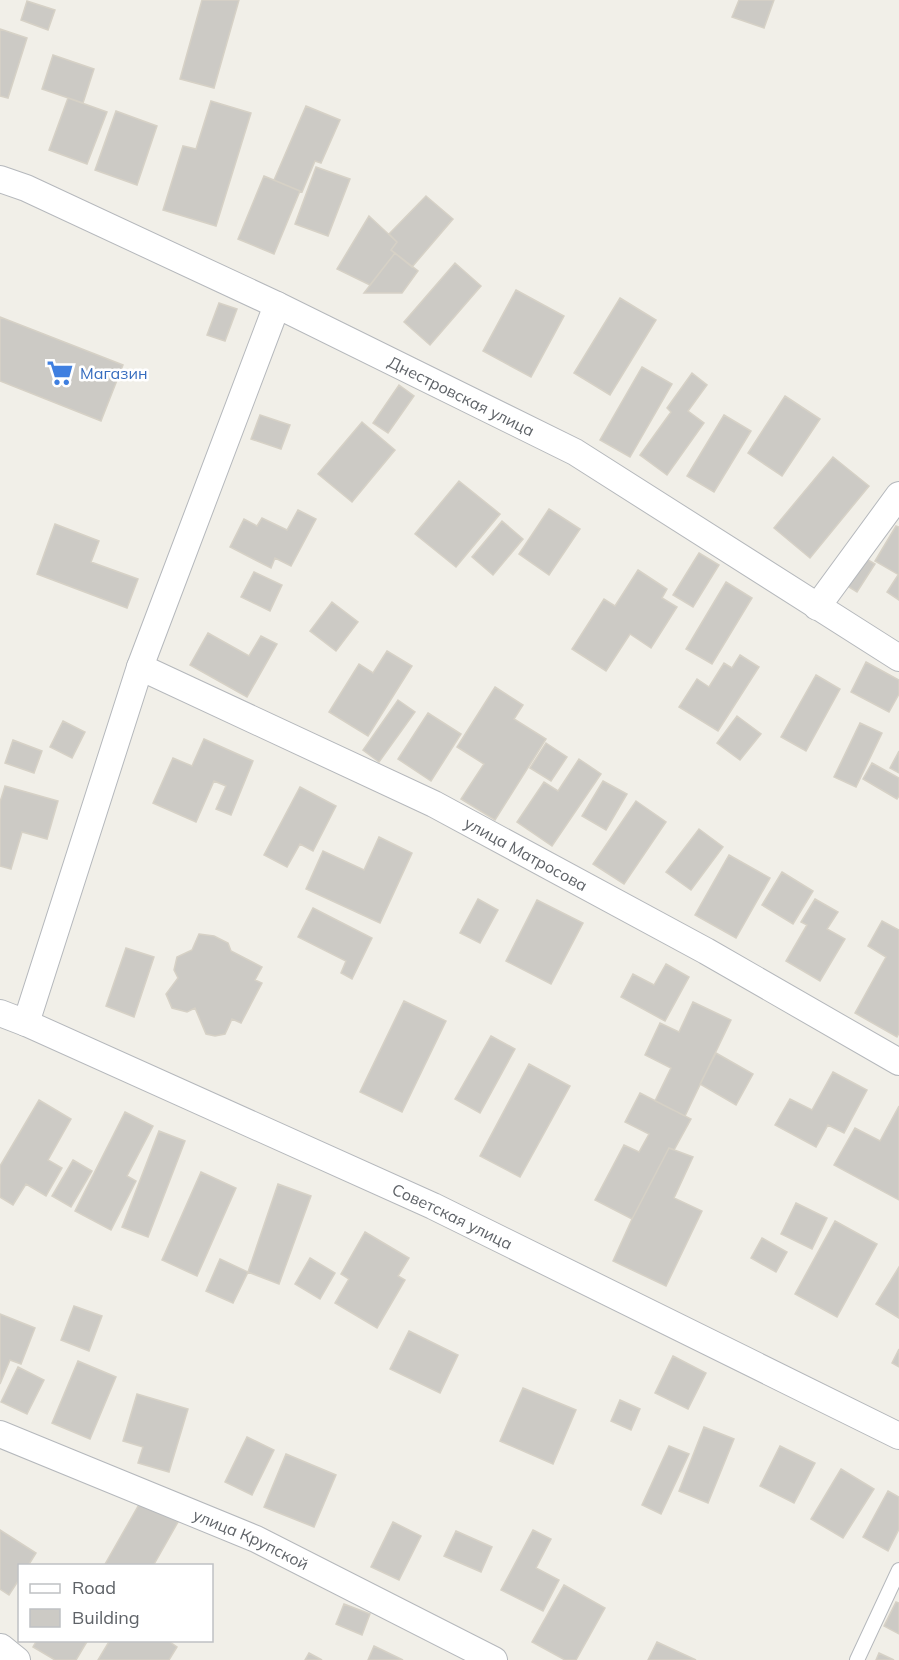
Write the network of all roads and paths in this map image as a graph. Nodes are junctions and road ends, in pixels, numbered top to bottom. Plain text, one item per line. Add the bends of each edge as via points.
1 (0, 179) edge
2 (278, 305) junction
3 (899, 495) edge
4 (817, 607) junction
5 (899, 658) edge
6 (140, 667) junction
7 (0, 1013) edge
8 (26, 1023) junction
9 (899, 1062) edge
10 (0, 1434) edge
11 (899, 1436) edge
12 (899, 1570) edge
13 (494, 1660) edge
14 (857, 1660) edge

1 - 2 street, Днестровская улица
2 - 4 street, Днестровская улица via 575,452
2 - 6 street
3 - 4 street
4 - 5 street, Днестровская улица
6 - 8 street
6 - 9 street, улица Матросова via 434,804 706,951
7 - 8 street, Советская улица
8 - 11 street, Советская улица via 433,1206
10 - 13 street, улица Крупской via 256,1539
12 - 14 lane

